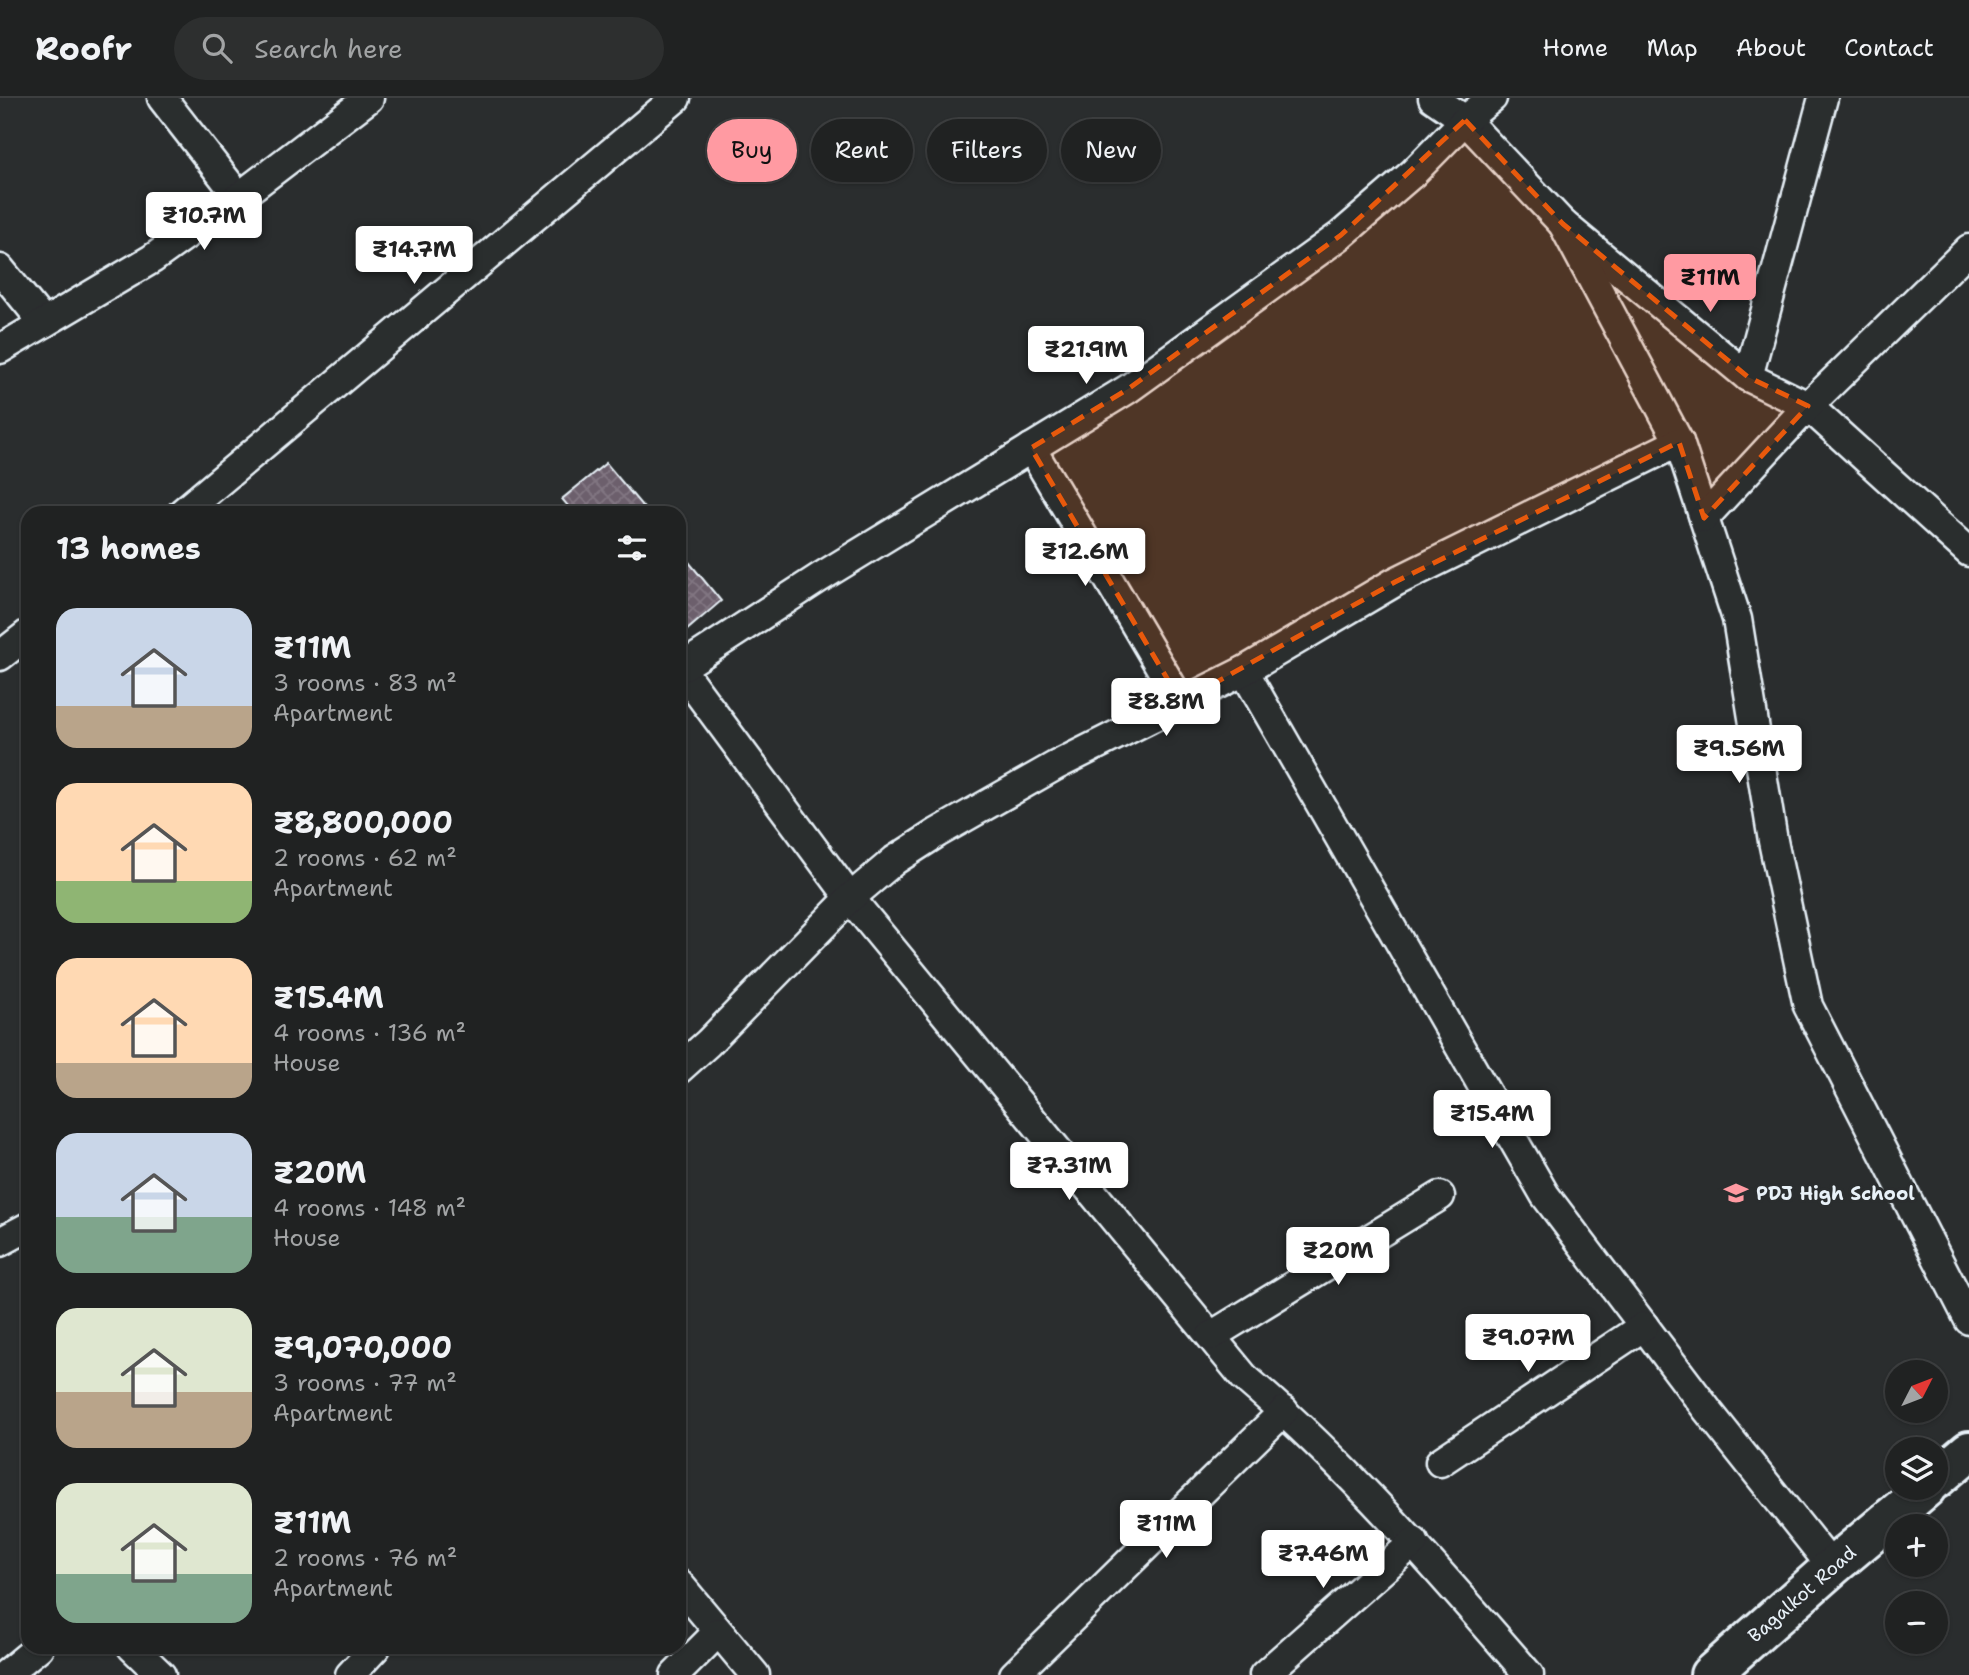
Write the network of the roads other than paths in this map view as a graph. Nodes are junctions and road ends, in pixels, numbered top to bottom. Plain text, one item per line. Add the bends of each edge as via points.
1 (162, 98) edge
2 (369, 98) edge
3 (676, 98) edge
4 (1433, 98) edge
5 (1492, 98) edge
6 (1823, 98) edge
7 (1465, 120) junction
8 (239, 197) junction
9 (1563, 224) junction
10 (1969, 248) edge
11 (0, 270) edge
12 (44, 323) junction
13 (0, 349) edge
14 (1748, 377) junction
15 (1808, 406) junction
16 (1679, 442) junction
17 (1031, 448) junction
18 (191, 506) edge
19 (1704, 518) junction
20 (1969, 552) edge
21 (21, 640) edge
22 (0, 656) edge
23 (686, 664) edge
24 (1244, 671) junction
25 (686, 676) edge
26 (1181, 702) junction
27 (850, 898) junction
28 (686, 1063) edge
29 (1440, 1196) dead end
30 (21, 1231) edge
31 (0, 1242) edge
32 (1969, 1320) edge
33 (1644, 1326) junction
34 (1211, 1336) junction
35 (1284, 1411) junction
36 (1969, 1451) edge
37 (1440, 1462) dead end
38 (1948, 1469) edge
39 (1912, 1500) edge
40 (1414, 1542) junction
41 (1832, 1567) junction
42 (686, 1593) edge
43 (718, 1632) junction
44 (30, 1654) edge
45 (139, 1654) edge
46 (370, 1654) edge
47 (5, 1675) edge
48 (161, 1675) edge
49 (350, 1675) edge
50 (675, 1675) edge
51 (755, 1675) edge
52 (1014, 1675) edge
53 (1264, 1675) edge
54 (1530, 1675) edge
55 (1710, 1675) edge

1 - 8 street
2 - 8 street
3 - 18 street
4 - 7 street
5 - 7 street
6 - 14 street
7 - 9 street
7 - 17 street via 1413,173 1341,235 1128,388
8 - 12 street via 152,259
9 - 14 street
9 - 16 street
10 - 15 street
11 - 12 street
12 - 13 street
14 - 15 street
15 - 19 street
15 - 20 street
16 - 19 street
16 - 24 street via 1395,582
17 - 23 street
17 - 26 street
19 - 32 street via 1737,619 1773,841 1808,1006
21 - 22 street
24 - 26 street
24 - 33 street via 1545,1195
25 - 27 street
26 - 27 street via 937,833 895,860
27 - 28 street
27 - 34 street
29 - 34 street
30 - 31 street
33 - 37 street
33 - 41 street
34 - 35 street via 1244,1377
35 - 40 street
35 - 52 street
36 - 38 main road
39 - 41 main road, Bagalkot Road
40 - 53 street
40 - 54 street
41 - 55 main road, Bagalkot Road
42 - 43 street
43 - 50 street
43 - 51 street
44 - 47 street
45 - 48 street
46 - 49 street

